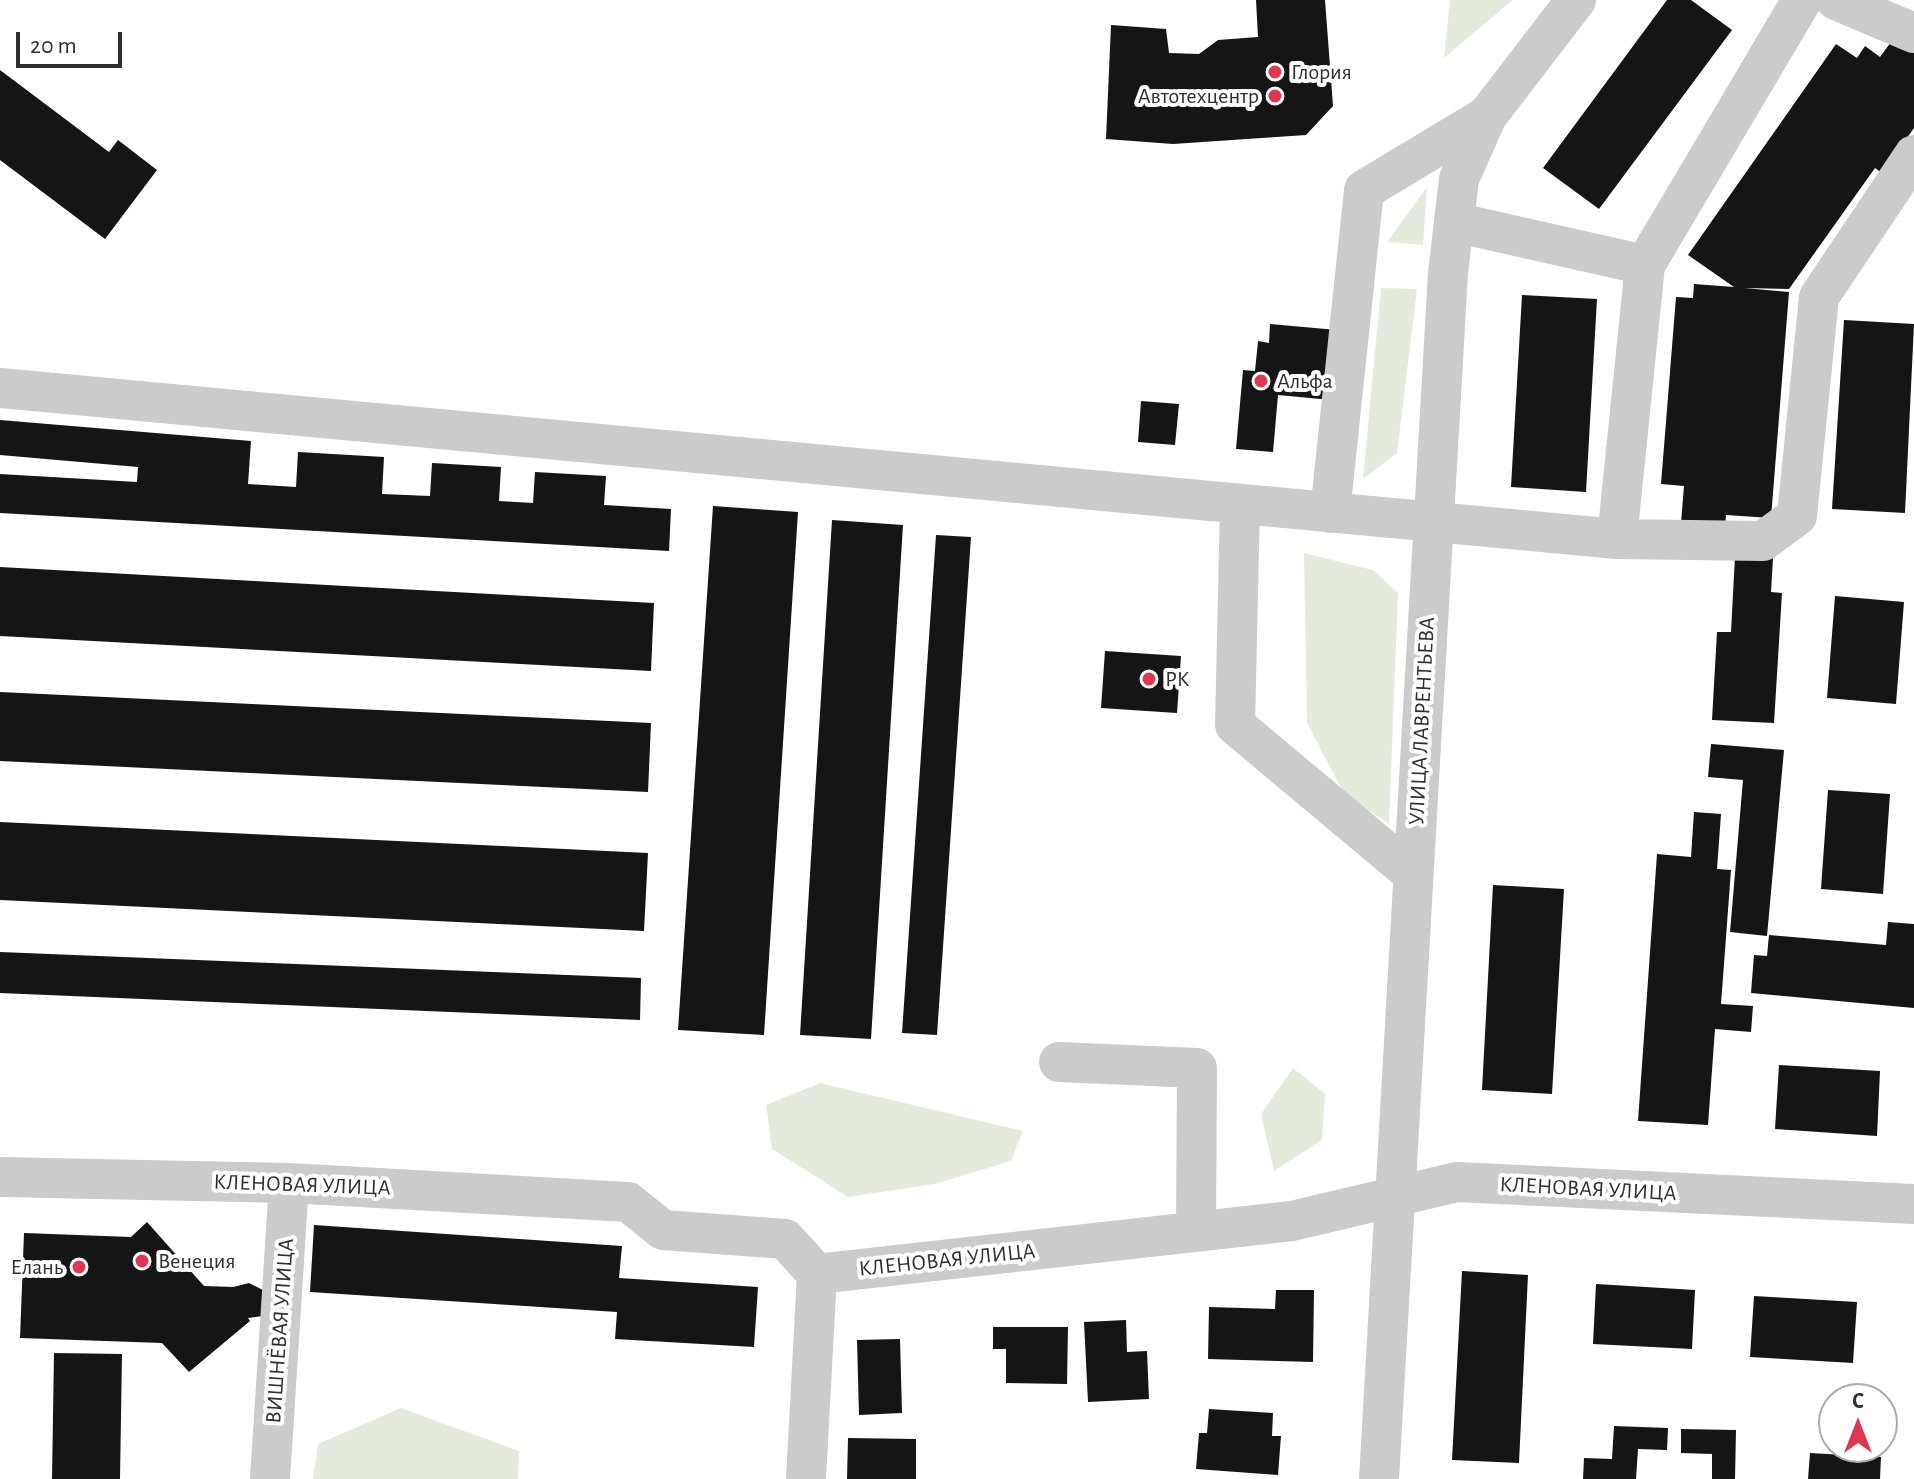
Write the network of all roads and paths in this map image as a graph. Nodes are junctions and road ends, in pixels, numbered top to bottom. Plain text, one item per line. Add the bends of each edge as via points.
1 (1576, 0) edge
2 (1802, 0) edge
3 (1836, 0) edge
4 (1914, 33) edge
5 (1487, 116) junction
6 (1914, 155) edge
7 (1454, 222) junction
8 (1645, 265) junction
9 (0, 388) edge
10 (1240, 506) junction
11 (1330, 513) junction
12 (1433, 523) junction
13 (1617, 539) junction
14 (1413, 874) junction
15 (1059, 1062) dead end
16 (0, 1177) edge
17 (289, 1183) junction
18 (1396, 1195) junction
19 (1914, 1204) edge
20 (1196, 1232) junction
21 (817, 1274) junction
22 (270, 1479) edge
23 (806, 1479) edge
24 (1379, 1479) edge

1 - 5 street, УЛИЦА ЛАВРЕНТЬЕВА
2 - 8 street
3 - 4 street
5 - 7 street, УЛИЦА ЛАВРЕНТЬЕВА via 1459,179
5 - 11 street via 1364,190
6 - 13 street via 1819,297 1797,516 1763,541
7 - 8 street
7 - 12 street, УЛИЦА ЛАВРЕНТЬЕВА
8 - 13 street
9 - 10 street
10 - 11 street
10 - 14 street via 1235,725
11 - 12 street
12 - 13 street
12 - 14 street, УЛИЦА ЛАВРЕНТЬЕВА
14 - 18 street, УЛИЦА ЛАВРЕНТЬЕВА
15 - 20 street via 1197,1068
16 - 17 street, КЛЕНОВАЯ УЛИЦА
17 - 21 street, КЛЕНОВАЯ УЛИЦА via 628,1202 663,1230 785,1239
17 - 22 street, ВИШНЁВАЯ УЛИЦА
18 - 19 street, КЛЕНОВАЯ УЛИЦА via 1457,1182
18 - 20 street, КЛЕНОВАЯ УЛИЦА via 1292,1221
18 - 24 street, УЛИЦА ЛАВРЕНТЬЕВА
20 - 21 street, КЛЕНОВАЯ УЛИЦА
21 - 23 street

